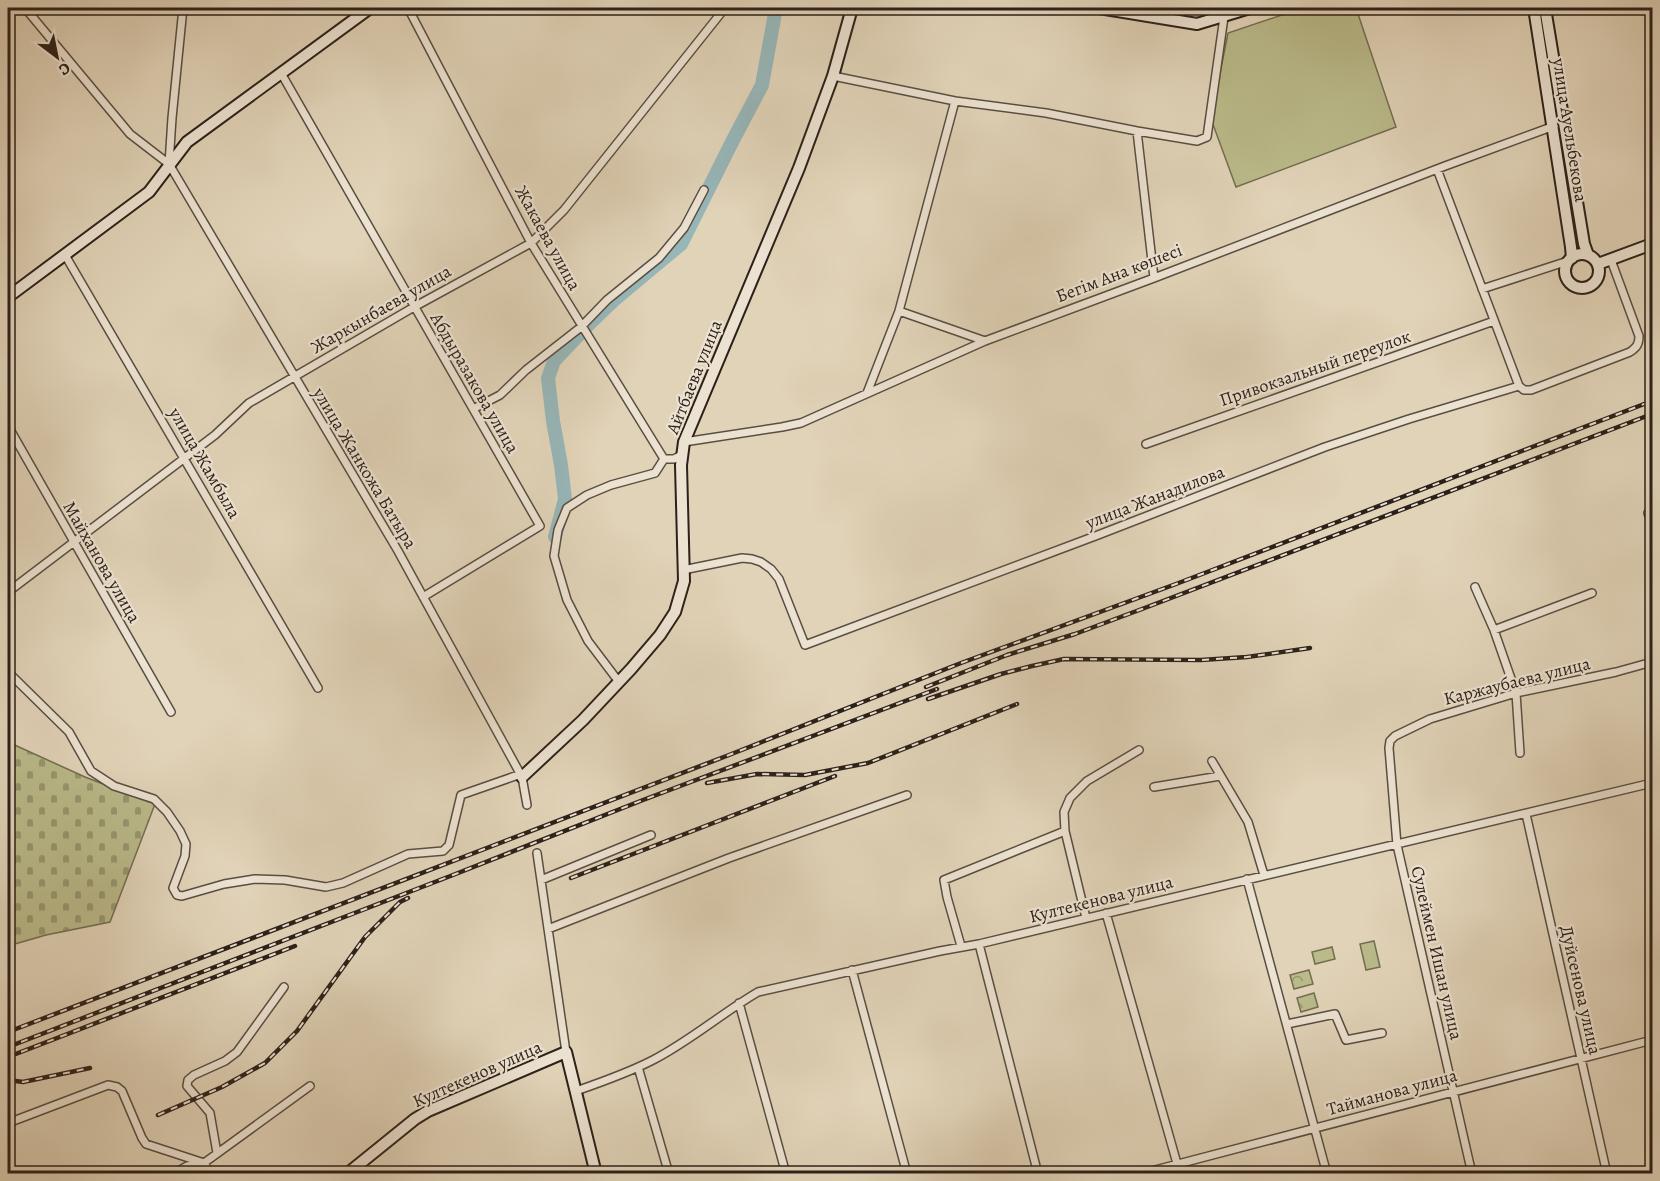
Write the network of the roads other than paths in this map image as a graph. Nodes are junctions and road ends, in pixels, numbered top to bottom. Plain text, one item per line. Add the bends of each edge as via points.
1 (25, 8) edge
2 (183, 8) edge
3 (370, 8) edge
4 (408, 8) edge
5 (725, 8) edge
6 (850, 8) edge
7 (1099, 8) edge
8 (1250, 8) edge
9 (1534, 8) edge
10 (1545, 8) edge
11 (1223, 12) edge
12 (281, 73) junction
13 (833, 76) junction
14 (955, 101) junction
15 (1559, 125) junction
16 (1137, 131) junction
17 (169, 165) junction
18 (1437, 169) junction
19 (704, 190) dead end
20 (531, 243) junction
21 (1653, 244) edge
22 (65, 255) junction
23 (1588, 255) junction
24 (1570, 260) junction
25 (1611, 260) junction
26 (1598, 264) junction
27 (1154, 278) junction
28 (1482, 289) junction
29 (8, 297) edge
30 (414, 307) junction
31 (899, 311) junction
32 (1494, 321) junction
33 (581, 327) junction
34 (985, 341) junction
35 (294, 376) junction
36 (1519, 386) junction
37 (867, 393) junction
38 (472, 409) junction
39 (8, 426) edge
40 (684, 442) junction
41 (1146, 444) dead end
42 (682, 455) junction
43 (184, 458) junction
44 (664, 459) junction
45 (1648, 513) dead end
46 (1653, 525) edge
47 (73, 541) junction
48 (683, 570) junction
49 (1475, 587) dead end
50 (8, 592) edge
51 (1592, 593) dead end
52 (423, 597) junction
53 (1494, 630) junction
54 (1653, 662) edge
55 (8, 672) edge
56 (619, 682) junction
57 (318, 688) dead end
58 (1516, 693) junction
59 (171, 712) dead end
60 (1139, 750) dead end
61 (1521, 753) dead end
62 (1212, 761) dead end
63 (521, 776) junction
64 (1220, 776) junction
65 (1653, 783) edge
66 (1154, 787) dead end
67 (907, 795) dead end
68 (527, 806) dead end
69 (1526, 814) junction
70 (1065, 831) junction
71 (651, 835) dead end
72 (1397, 845) junction
73 (537, 853) dead end
74 (1264, 875) junction
75 (1247, 879) junction
76 (541, 880) junction
77 (1106, 914) junction
78 (1086, 918) junction
79 (548, 929) junction
80 (979, 944) junction
81 (962, 946) junction
82 (852, 970) junction
83 (284, 987) dead end
84 (739, 1003) junction
85 (1287, 1024) junction
86 (1382, 1033) dead end
87 (1653, 1040) edge
88 (566, 1052) junction
89 (1581, 1059) junction
90 (638, 1067) junction
91 (310, 1086) dead end
92 (576, 1091) junction
93 (1453, 1092) junction
94 (8, 1123) edge
95 (1315, 1128) junction
96 (217, 1153) junction
97 (204, 1164) junction
98 (1177, 1164) junction
99 (173, 1173) edge
100 (211, 1173) edge
101 (347, 1173) edge
102 (596, 1173) edge
103 (669, 1173) edge
104 (786, 1173) edge
105 (908, 1173) edge
106 (1038, 1173) edge
107 (1140, 1173) edge
108 (1180, 1173) edge
109 (1328, 1173) edge
110 (1472, 1173) edge
111 (1607, 1173) edge

1 - 17 street via 130,134
2 - 17 street
3 - 12 street
4 - 20 street, Жакаева улица
5 - 20 street, Жаркынбаева улица via 564,210
6 - 13 street, Айтбаева улица
7 - 11 street via 1197,24
8 - 11 street
9 - 15 street, улица Ауельбекова
10 - 15 street, улица Ауельбекова
11 - 16 street via 1207,137 1197,141
12 - 17 street via 187,142
12 - 30 street, Абдыразакова улица
13 - 14 street
13 - 40 street, Айтбаева улица
14 - 16 street
14 - 31 street
15 - 18 street, Бегім Ана көшесі
15 - 23 street, улица Ауельбекова
15 - 24 street, улица Ауельбекова
16 - 27 street
17 - 22 street via 149,192
17 - 35 street, улица Жанкожа Батыра
18 - 27 street, Бегім Ана көшесі
18 - 28 street
19 - 33 street via 684,228 659,258
20 - 30 street, Жаркынбаева улица
20 - 33 street, Жакаева улица
21 - 25 street
22 - 29 street
22 - 43 street, улица Жамбыла
23 - 24 street
23 - 26 street
24 - 26 street via 1565,274 1577,288 1595,283
24 - 28 street
25 - 26 street
25 - 36 street, улица Жанадилова via 1639,336 1636,348 1531,390
27 - 34 street, Бегім Ана көшесі
28 - 32 street
30 - 35 street, Жаркынбаева улица
30 - 38 street, Абдыразакова улица
31 - 34 street
31 - 37 street
32 - 36 street
32 - 41 street, Привокзальный переулок
33 - 38 street via 500,395
33 - 44 street, Жакаева улица
34 - 37 street, Бегім Ана көшесі
35 - 43 street, Жаркынбаева улица via 249,403
35 - 52 street, улица Жанкожа Батыра
36 - 48 street, улица Жанадилова via 1325,447 805,645 779,579 761,562 742,558
37 - 40 street, Бегім Ана көшесі via 801,423
38 - 52 street, Абдыразакова улица via 540,526
39 - 47 street, Майханова улица
40 - 42 street, Айтбаева улица
42 - 44 street
42 - 48 street, Айтбаева улица
43 - 47 street, Жаркынбаева улица
43 - 57 street, улица Жамбыла
44 - 56 street via 656,473 611,485 567,508 558,530 554,556 567,600 588,641
45 - 46 street
47 - 50 street, Жаркынбаева улица
47 - 59 street, Майханова улица
48 - 56 street, Айтбаева улица via 682,590 669,623
49 - 53 street
51 - 53 street
52 - 63 street, улица Жанкожа Батыра
53 - 58 street
54 - 58 street, Каржаубаева улица
55 - 63 street via 69,732 91,771 114,786 154,800 167,812 186,844 172,888 177,895 255,879 326,887 408,854 443,851 461,795
56 - 63 street, Айтбаева улица
58 - 61 street
58 - 72 street, Каржаубаева улица via 1430,719 1390,741
60 - 70 street via 1087,781 1070,798 1064,812
62 - 64 street
63 - 68 street, улица Жанкожа Батыра
64 - 66 street
64 - 74 street via 1248,822
65 - 69 street, Култекенова улица
67 - 79 street via 729,858
69 - 72 street, Култекенова улица
69 - 89 street, Дуйсенова улица
70 - 78 street
70 - 81 street via 944,879
71 - 76 street
72 - 74 street, Култекенова улица
72 - 93 street, Сулеймен Ишан улица
73 - 76 street
74 - 75 street, Култекенова улица
75 - 77 street, Култекенова улица
75 - 85 street
76 - 79 street
77 - 78 street, Култекенова улица
77 - 98 street
78 - 80 street, Култекенова улица
79 - 88 street
80 - 81 street, Култекенова улица
80 - 106 street
81 - 82 street, Култекенова улица
82 - 84 street, Култекенова улица via 758,992
82 - 105 street
83 - 96 street via 237,1052 188,1080 187,1086 210,1113
84 - 90 street, Култекенова улица via 712,1024
84 - 104 street
85 - 86 street via 1335,1014 1346,1040
85 - 95 street
87 - 89 street, Тайманова улица
88 - 92 street
88 - 101 street, Култекенов улица via 414,1119
89 - 93 street, Тайманова улица
89 - 111 street, Дуйсенова улица
90 - 92 street, Култекенова улица
90 - 103 street
91 - 96 street
92 - 102 street
93 - 95 street, Тайманова улица
93 - 110 street, Сулеймен Ишан улица
94 - 97 street via 108,1085 122,1091 146,1144
95 - 98 street, Тайманова улица
95 - 109 street
96 - 97 street
97 - 99 street
97 - 100 street
98 - 107 street, Тайманова улица
98 - 108 street

